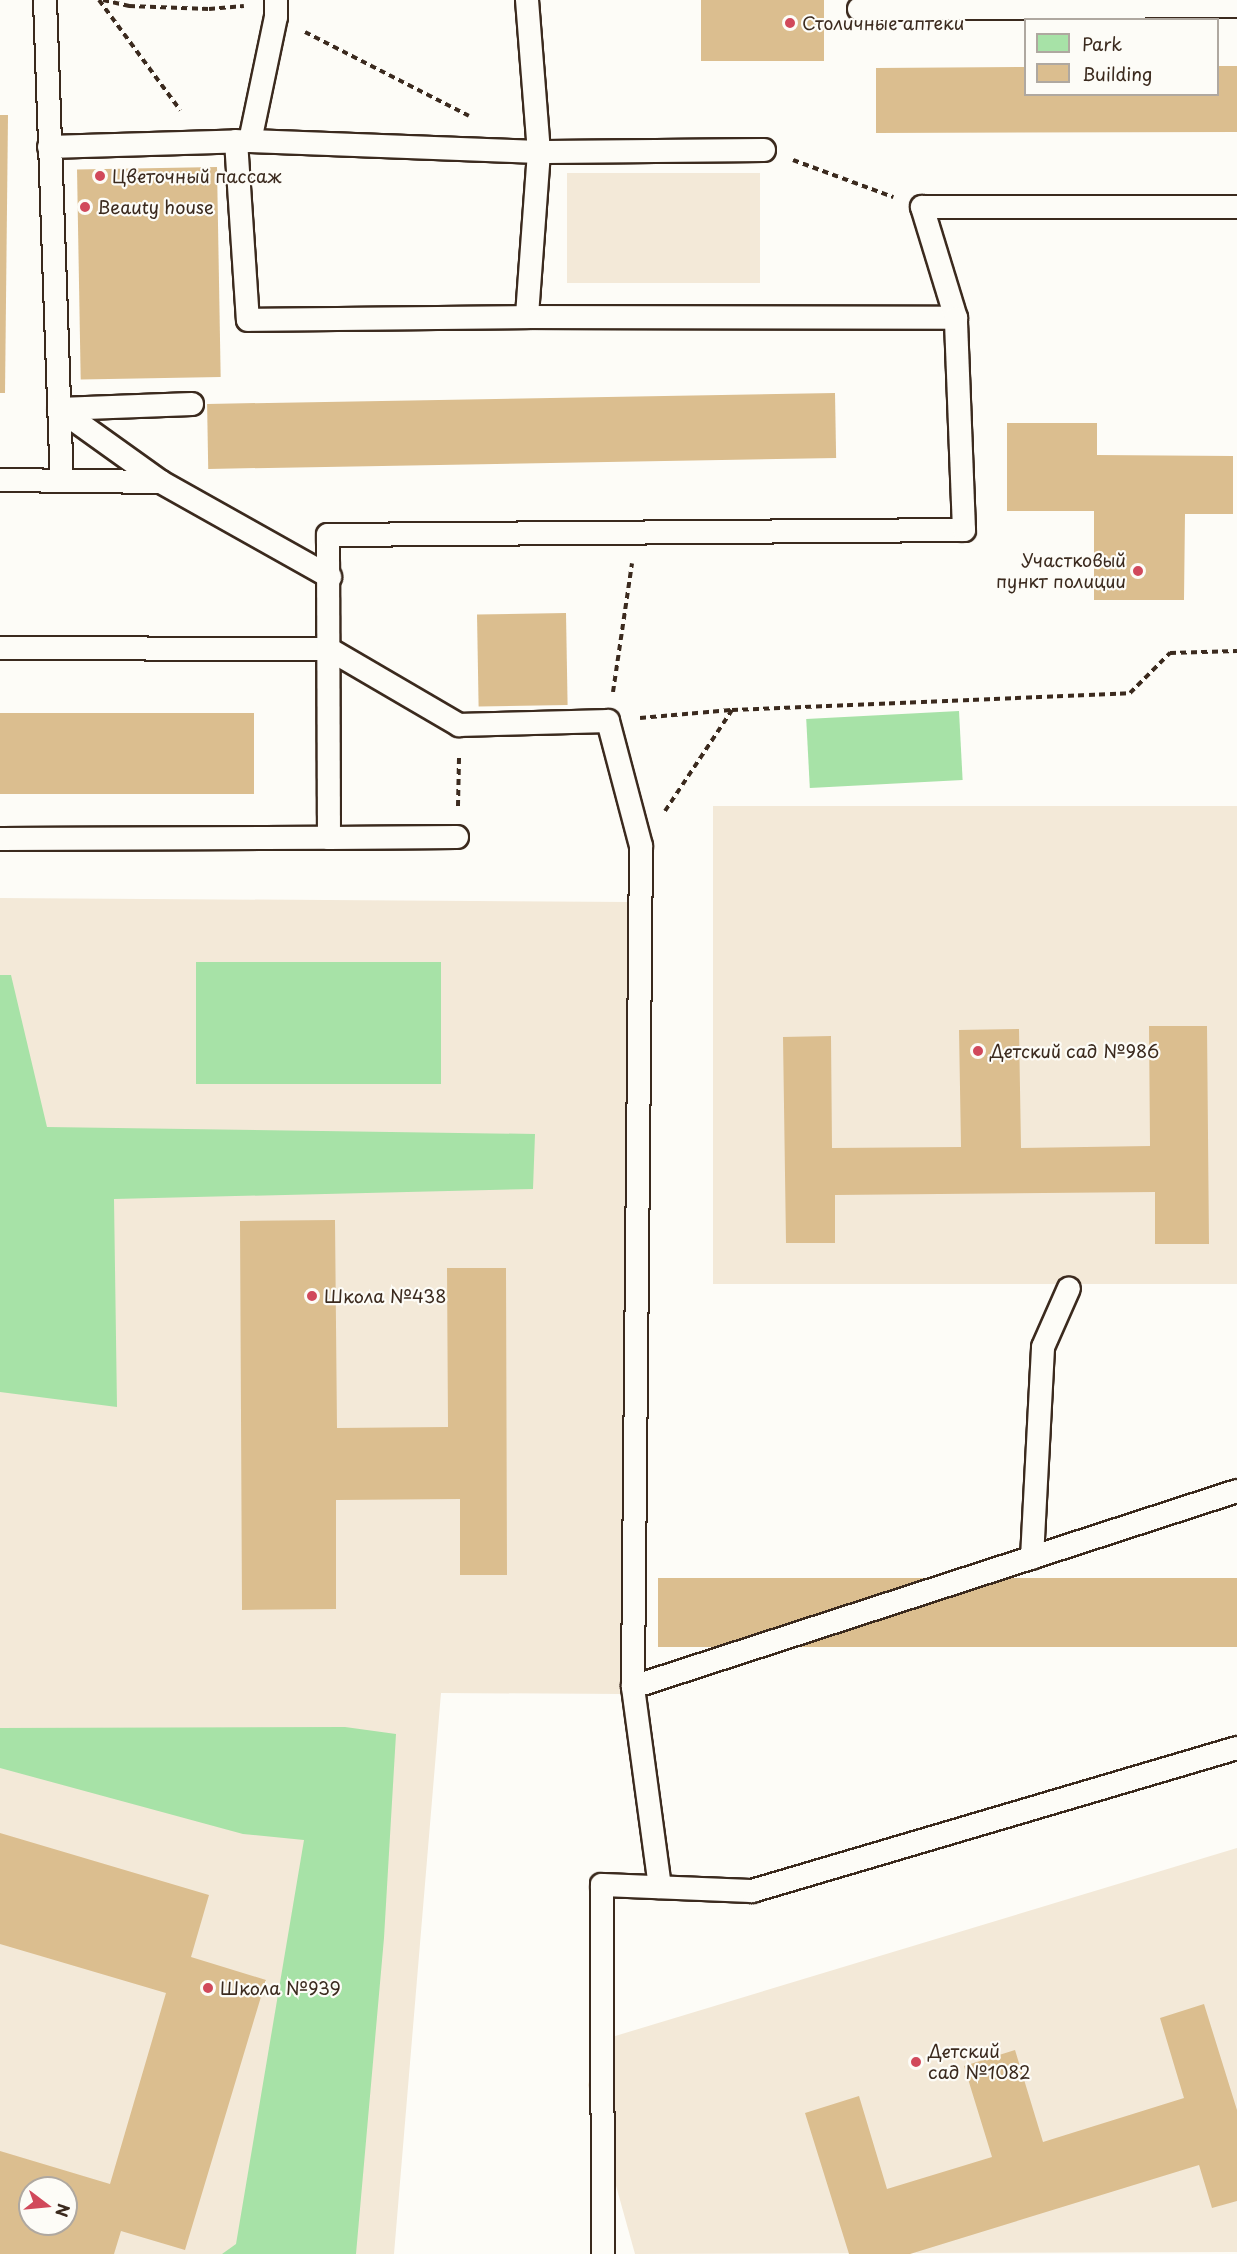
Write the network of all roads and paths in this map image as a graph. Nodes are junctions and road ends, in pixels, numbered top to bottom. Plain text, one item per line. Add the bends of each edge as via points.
1 (45, 0) edge
2 (101, 0) edge
3 (527, 0) edge
4 (1237, 6) edge
5 (276, 8) edge
6 (859, 9) dead end
7 (476, 120) dead end
8 (203, 141) junction
9 (243, 141) junction
10 (49, 147) junction
11 (764, 150) joint
12 (539, 152) junction
13 (922, 207) junction
14 (1237, 207) edge
15 (527, 317) junction
16 (956, 318) junction
17 (192, 404) dead end
18 (59, 410) junction
19 (0, 480) edge
20 (62, 481) junction
21 (161, 482) junction
22 (637, 532) junction
23 (330, 577) junction
24 (0, 648) edge
25 (329, 649) junction
26 (1237, 652) edge
27 (732, 710) junction
28 (608, 721) junction
29 (459, 725) junction
30 (457, 837) joint
31 (328, 838) junction
32 (0, 839) edge
33 (641, 846) junction
34 (1069, 1288) dead end
35 (1237, 1491) edge
36 (1032, 1558) junction
37 (633, 1688) junction
38 (1237, 1749) edge
39 (660, 1887) junction
40 (603, 2254) edge

1 - 10 lane
2 - 5 path via 129,6
2 - 8 path
3 - 12 lane
4 - 6 lane
5 - 7 path
5 - 9 lane
8 - 9 lane
8 - 10 lane
9 - 12 lane
9 - 15 lane via 249,320
10 - 18 lane
11 - 12 lane
11 - 13 path
12 - 15 lane
13 - 14 lane
13 - 16 lane
15 - 16 lane
16 - 22 lane via 964,530
17 - 18 lane
18 - 20 lane
18 - 21 lane
19 - 20 lane
20 - 21 lane
21 - 23 lane
22 - 23 lane via 328,535
22 - 28 path
23 - 25 lane
24 - 25 lane
25 - 29 lane
25 - 31 lane
26 - 27 path via 1170,653 1130,693
27 - 28 path
27 - 33 path
28 - 29 lane
28 - 33 lane
29 - 30 path
30 - 31 lane
31 - 32 lane
33 - 37 lane
34 - 36 lane via 1043,1347
35 - 36 lane
36 - 37 lane
37 - 39 lane
38 - 39 lane via 752,1891
39 - 40 lane via 602,1885

